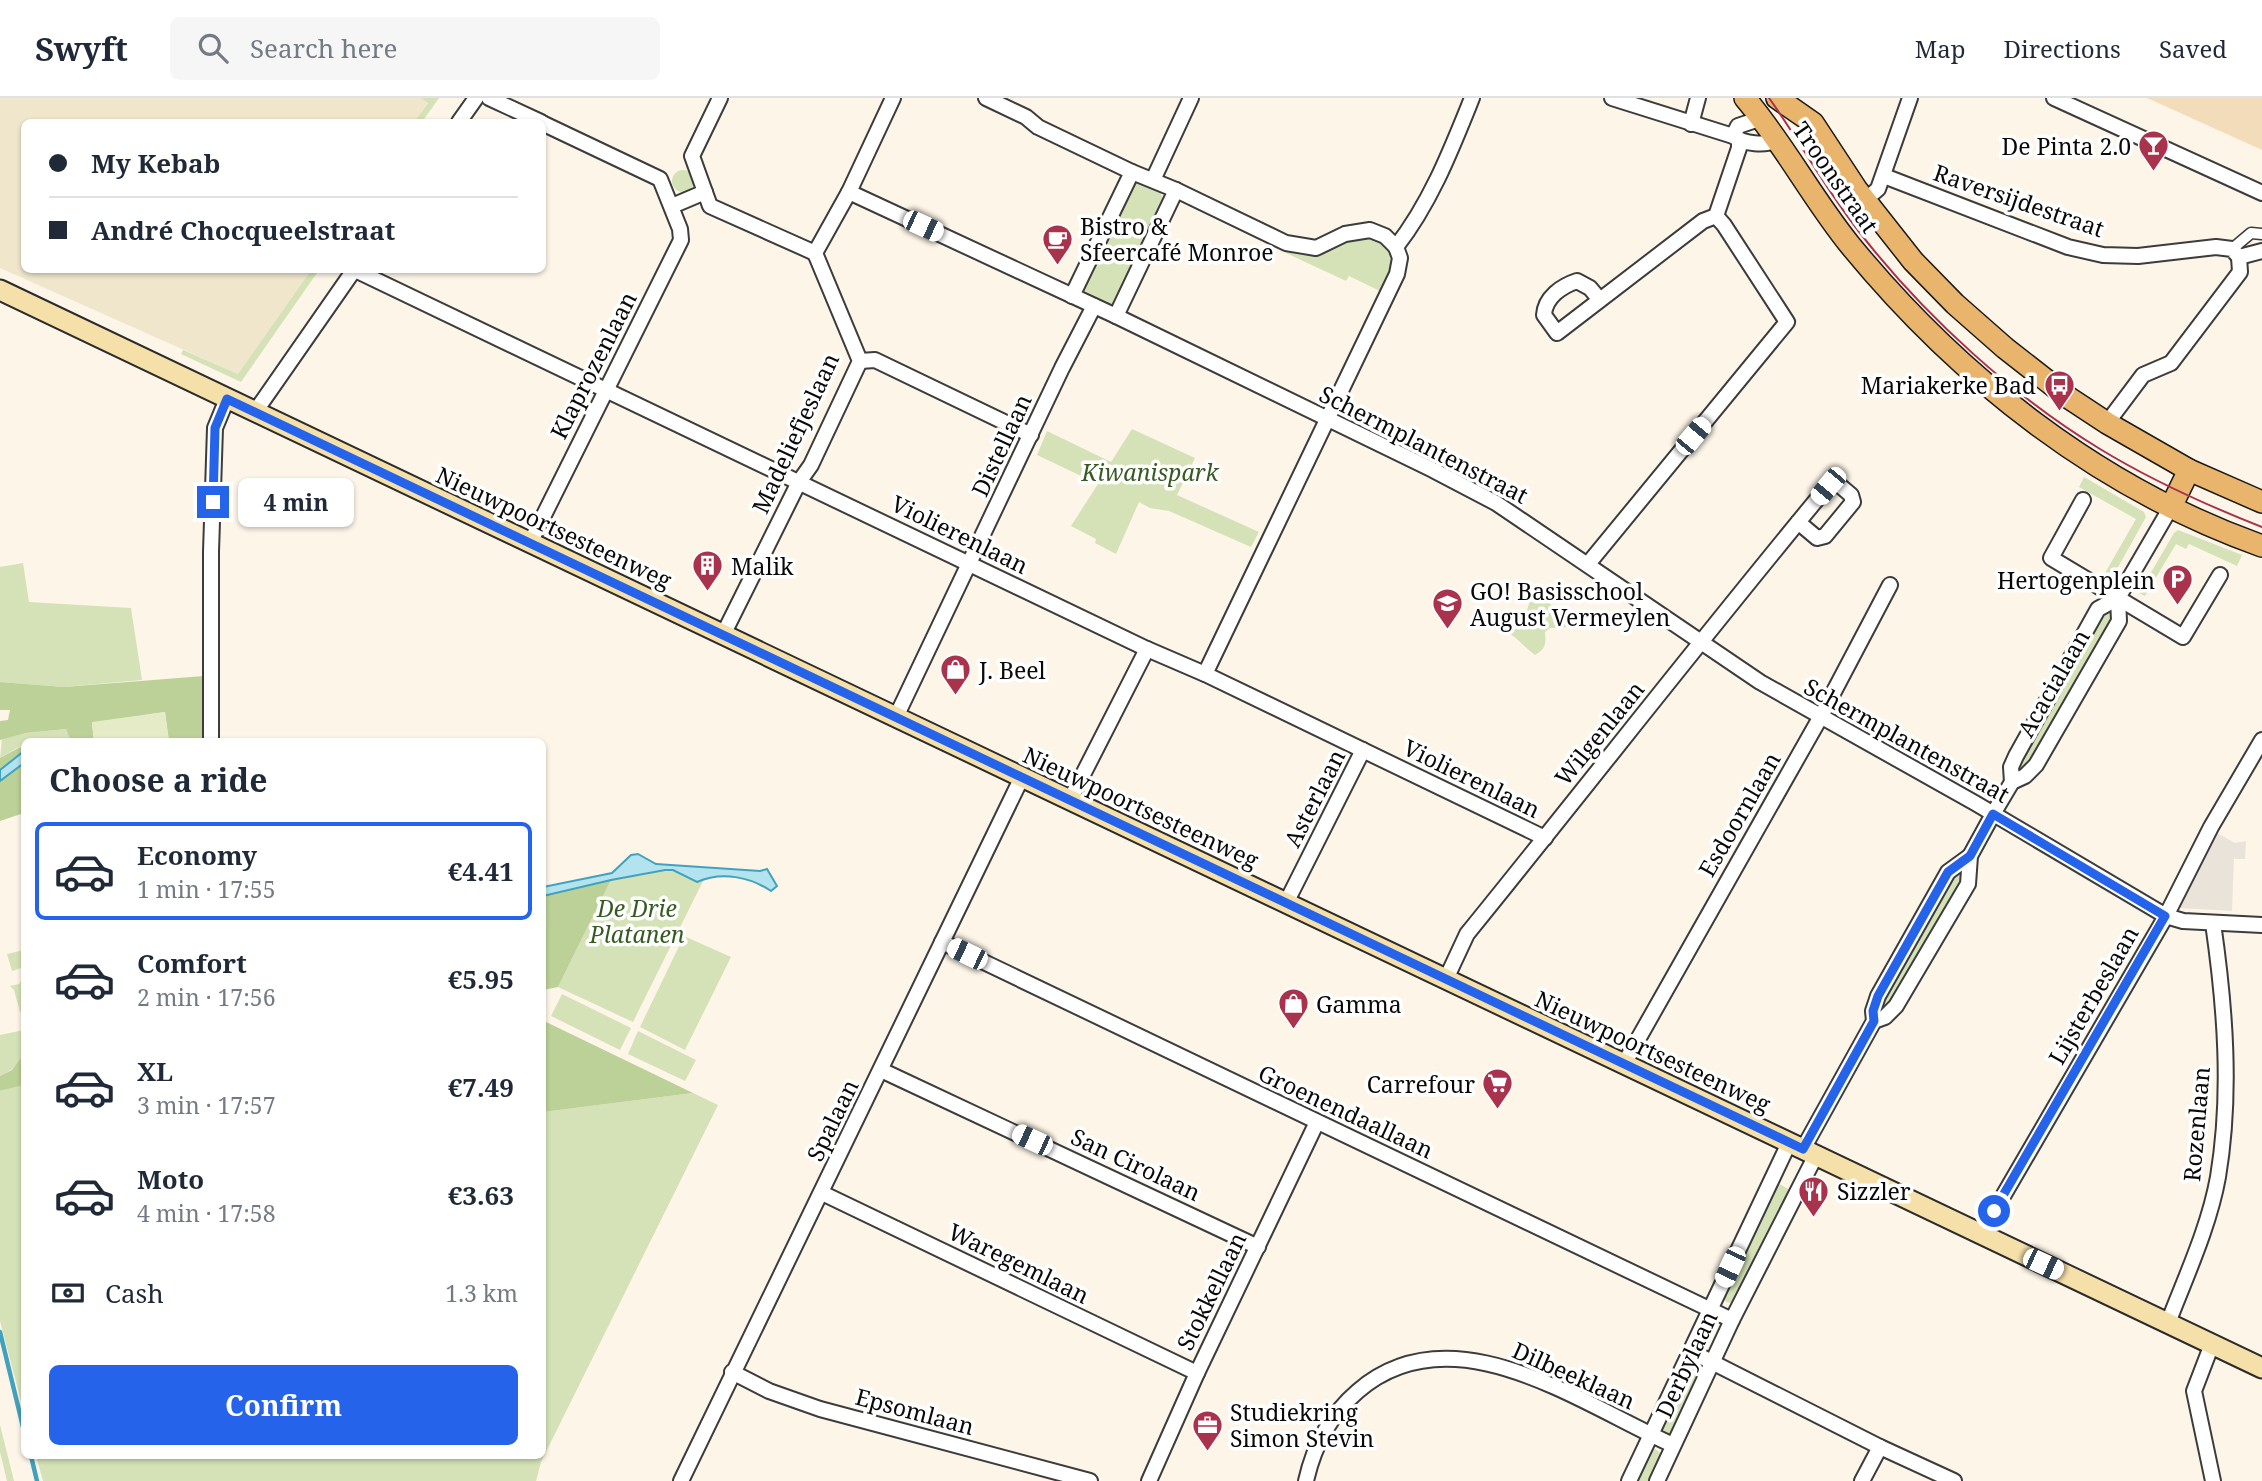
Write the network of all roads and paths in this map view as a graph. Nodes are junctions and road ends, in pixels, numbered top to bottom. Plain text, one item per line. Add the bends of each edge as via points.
1 (476, 98) edge
2 (489, 98) edge
3 (720, 98) edge
4 (893, 98) edge
5 (986, 98) edge
6 (1191, 98) edge
7 (1472, 98) edge
8 (1612, 98) edge
9 (1698, 98) edge
10 (1745, 98) edge
11 (1910, 98) edge
12 (2054, 98) edge
13 (1786, 104) edge
14 (1762, 118) junction
15 (461, 119) edge
16 (534, 119) edge
17 (1691, 124) junction
18 (546, 125) edge
19 (1736, 138) junction
20 (1776, 140) junction
21 (1132, 172) junction
22 (1884, 176) junction
23 (1153, 180) junction
24 (1176, 190) junction
25 (705, 192) junction
26 (849, 192) junction
27 (2262, 193) edge
28 (1865, 200) junction
29 (672, 206) junction
30 (1716, 216) junction
31 (2262, 233) edge
32 (1396, 247) junction
33 (2262, 251) edge
34 (815, 253) junction
35 (2235, 253) junction
36 (353, 273) edge
37 (361, 273) edge
38 (0, 290) edge
39 (1072, 296) junction
40 (1600, 300) dead end
41 (1094, 306) junction
42 (1116, 316) junction
43 (860, 361) junction
44 (606, 389) junction
45 (227, 399) junction
46 (255, 412) junction
47 (1328, 419) junction
48 (2107, 423) junction
49 (1031, 435) junction
50 (2189, 470) junction
51 (799, 482) junction
52 (2083, 500) dead end
53 (2262, 502) edge
54 (2171, 507) junction
55 (1798, 522) dead end
56 (530, 543) junction
57 (2262, 546) edge
58 (970, 564) junction
59 (1588, 564) junction
60 (2220, 575) dead end
61 (1890, 585) dead end
62 (2118, 598) junction
63 (723, 635) junction
64 (1700, 643) junction
65 (1147, 649) junction
66 (1205, 674) junction
67 (896, 717) junction
68 (1820, 718) junction
69 (211, 738) edge
70 (2262, 740) edge
71 (1363, 750) junction
72 (1022, 777) junction
73 (2012, 782) junction
74 (1070, 800) junction
75 (1993, 814) junction
76 (1545, 838) junction
77 (1970, 856) junction
78 (1286, 903) junction
79 (2165, 916) junction
80 (2213, 923) junction
81 (2262, 925) edge
82 (942, 942) junction
83 (1446, 979) junction
84 (1874, 1021) junction
85 (1624, 1064) junction
86 (881, 1070) junction
87 (1317, 1122) junction
88 (1802, 1149) junction
89 (822, 1193) junction
90 (1981, 1234) junction
91 (1258, 1247) junction
92 (1710, 1310) junction
93 (1732, 1320) junction
94 (2168, 1323) junction
95 (2212, 1344) junction
96 (1690, 1351) junction
97 (1713, 1360) junction
98 (2262, 1368) edge
99 (732, 1373) junction
100 (1197, 1373) junction
101 (1650, 1434) junction
102 (1674, 1445) junction
103 (1880, 1447) junction
104 (681, 1481) edge
105 (1090, 1481) edge
106 (1149, 1481) edge
107 (1306, 1481) edge
108 (1629, 1481) edge
109 (1657, 1481) edge
110 (1862, 1481) edge
111 (1954, 1481) edge
112 (2213, 1481) edge

1 - 15 street
2 - 16 street, Klaprozenlaan
3 - 25 street via 692,156
4 - 26 street
5 - 21 street
6 - 23 street
7 - 32 street via 1442,172
8 - 17 street
9 - 17 street
10 - 14 main road
11 - 22 street
12 - 27 street
13 - 14 main road, Troonstraat
13 - 28 main road, Troonstraat via 1814,122
14 - 19 street via 1738,126
14 - 20 main road, Troonstraat
17 - 19 street
18 - 29 street, Klaprozenlaan via 660,179
19 - 20 street via 1768,144
19 - 30 street via 1739,148
20 - 54 main road, Troonstraat via 1848,243 1942,344 2052,436
21 - 23 street
21 - 39 street
22 - 28 street
22 - 35 street, Raversijdestraat via 2068,247 2103,255 2216,247
23 - 24 street
24 - 32 street via 1286,243 1316,247 1345,234 1370,230
24 - 42 street
25 - 29 street
25 - 34 street via 710,205
26 - 34 street
26 - 39 street, Schermplantenstraat
28 - 48 main road, Troonstraat via 1913,261 1955,304 2015,356
29 - 44 street, Klaprozenlaan via 681,240
30 - 40 street via 1703,221
30 - 59 street via 1787,322
31 - 35 street via 2251,233
32 - 47 street via 1400,258 1397,274
33 - 35 street, Raversijdestraat
34 - 43 street, Madeliefjeslaan
35 - 48 street via 2241,272 2171,363 2144,375
36 - 46 street
37 - 44 street, Violierenlaan
38 - 45 main road, Nieuwpoortsesteenweg
39 - 41 street, Schermplantenstraat
41 - 42 street, Schermplantenstraat
41 - 49 street, Distellaan
42 - 47 street, Schermplantenstraat
43 - 49 street via 875,360
43 - 51 street, Madeliefjeslaan
44 - 51 street, Violierenlaan
44 - 56 street, Klaprozenlaan
45 - 46 main road, Nieuwpoortsesteenweg
45 - 69 street via 215,428
46 - 56 main road, Nieuwpoortsesteenweg
47 - 59 street, Schermplantenstraat via 1496,503
47 - 66 street
48 - 50 main road, Troonstraat
49 - 58 street, Distellaan
50 - 53 main road, Troonstraat
50 - 54 main road, Acacialaan
51 - 58 street, Violierenlaan
51 - 63 street, Madeliefjeslaan
52 - 62 street via 2050,558
54 - 57 main road, Troonstraat
54 - 62 street, Acacialaan
55 - 64 street, Wilgenlaan
56 - 63 main road, Nieuwpoortsesteenweg
58 - 65 street, Violierenlaan
58 - 67 street, Distellaan
59 - 64 street, Schermplantenstraat
60 - 62 street via 2183,637
61 - 68 street, Esdoornlaan
62 - 73 street, Acacialaan via 2098,608 2016,756
62 - 73 street, Acacialaan via 2119,621 2036,765
63 - 67 main road, Nieuwpoortsesteenweg
64 - 68 street, Schermplantenstraat
64 - 76 street, Wilgenlaan
65 - 66 street, Violierenlaan
65 - 74 street
66 - 71 street, Violierenlaan
67 - 72 main road, Nieuwpoortsesteenweg
68 - 75 street, Schermplantenstraat
68 - 85 street, Esdoornlaan
70 - 79 street, Lijsterbeslaan
71 - 76 street, Violierenlaan
71 - 78 street, Asterlaan
72 - 74 main road, Nieuwpoortsesteenweg
72 - 82 street, Spalaan
73 - 75 street, Acacialaan
74 - 78 main road, Nieuwpoortsesteenweg
75 - 77 street, Acacialaan
75 - 79 street, Schermplantenstraat
76 - 83 street, Wilgenlaan via 1467,934
77 - 84 street, Acacialaan via 1948,872 1878,996
77 - 84 street, Acacialaan via 1968,884 1896,1006
78 - 83 main road, Nieuwpoortsesteenweg
79 - 80 street
79 - 90 street, Lijsterbeslaan
80 - 81 street
80 - 94 street, Rozenlaan via 2225,1045 2218,1178
82 - 86 street, Spalaan
82 - 87 street, Groenendaallaan
83 - 85 main road, Nieuwpoortsesteenweg
84 - 88 street, Acacialaan
85 - 88 main road, Nieuwpoortsesteenweg
86 - 89 street, Spalaan
86 - 91 street, San Cirolaan
87 - 91 street, Stokkellaan
87 - 92 street, Groenendaallaan
88 - 90 main road, Nieuwpoortsesteenweg
88 - 92 street, Derbylaan
88 - 93 street, Derbylaan
89 - 99 street, Spalaan
89 - 100 street, Waregemlaan
90 - 94 main road, Nieuwpoortsesteenweg
91 - 100 street, Stokkellaan
92 - 93 street, Groenendaallaan
92 - 96 street, Derbylaan
93 - 97 street, Derbylaan
94 - 95 main road, Nieuwpoortsesteenweg
95 - 98 main road, Nieuwpoortsesteenweg
95 - 112 street via 2194,1391
96 - 97 street
96 - 101 street, Derbylaan
97 - 102 street, Derbylaan
97 - 103 street
99 - 104 street, Spalaan
99 - 105 street, Epsomlaan via 820,1409
100 - 106 street, Stokkellaan
101 - 102 street, Dilbeeklaan
101 - 107 street, Dilbeeklaan via 1509,1368 1438,1357 1401,1365 1368,1382 1340,1407 1324,1432
101 - 108 street, Derbylaan
102 - 109 street, Derbylaan
103 - 110 street
103 - 111 street

